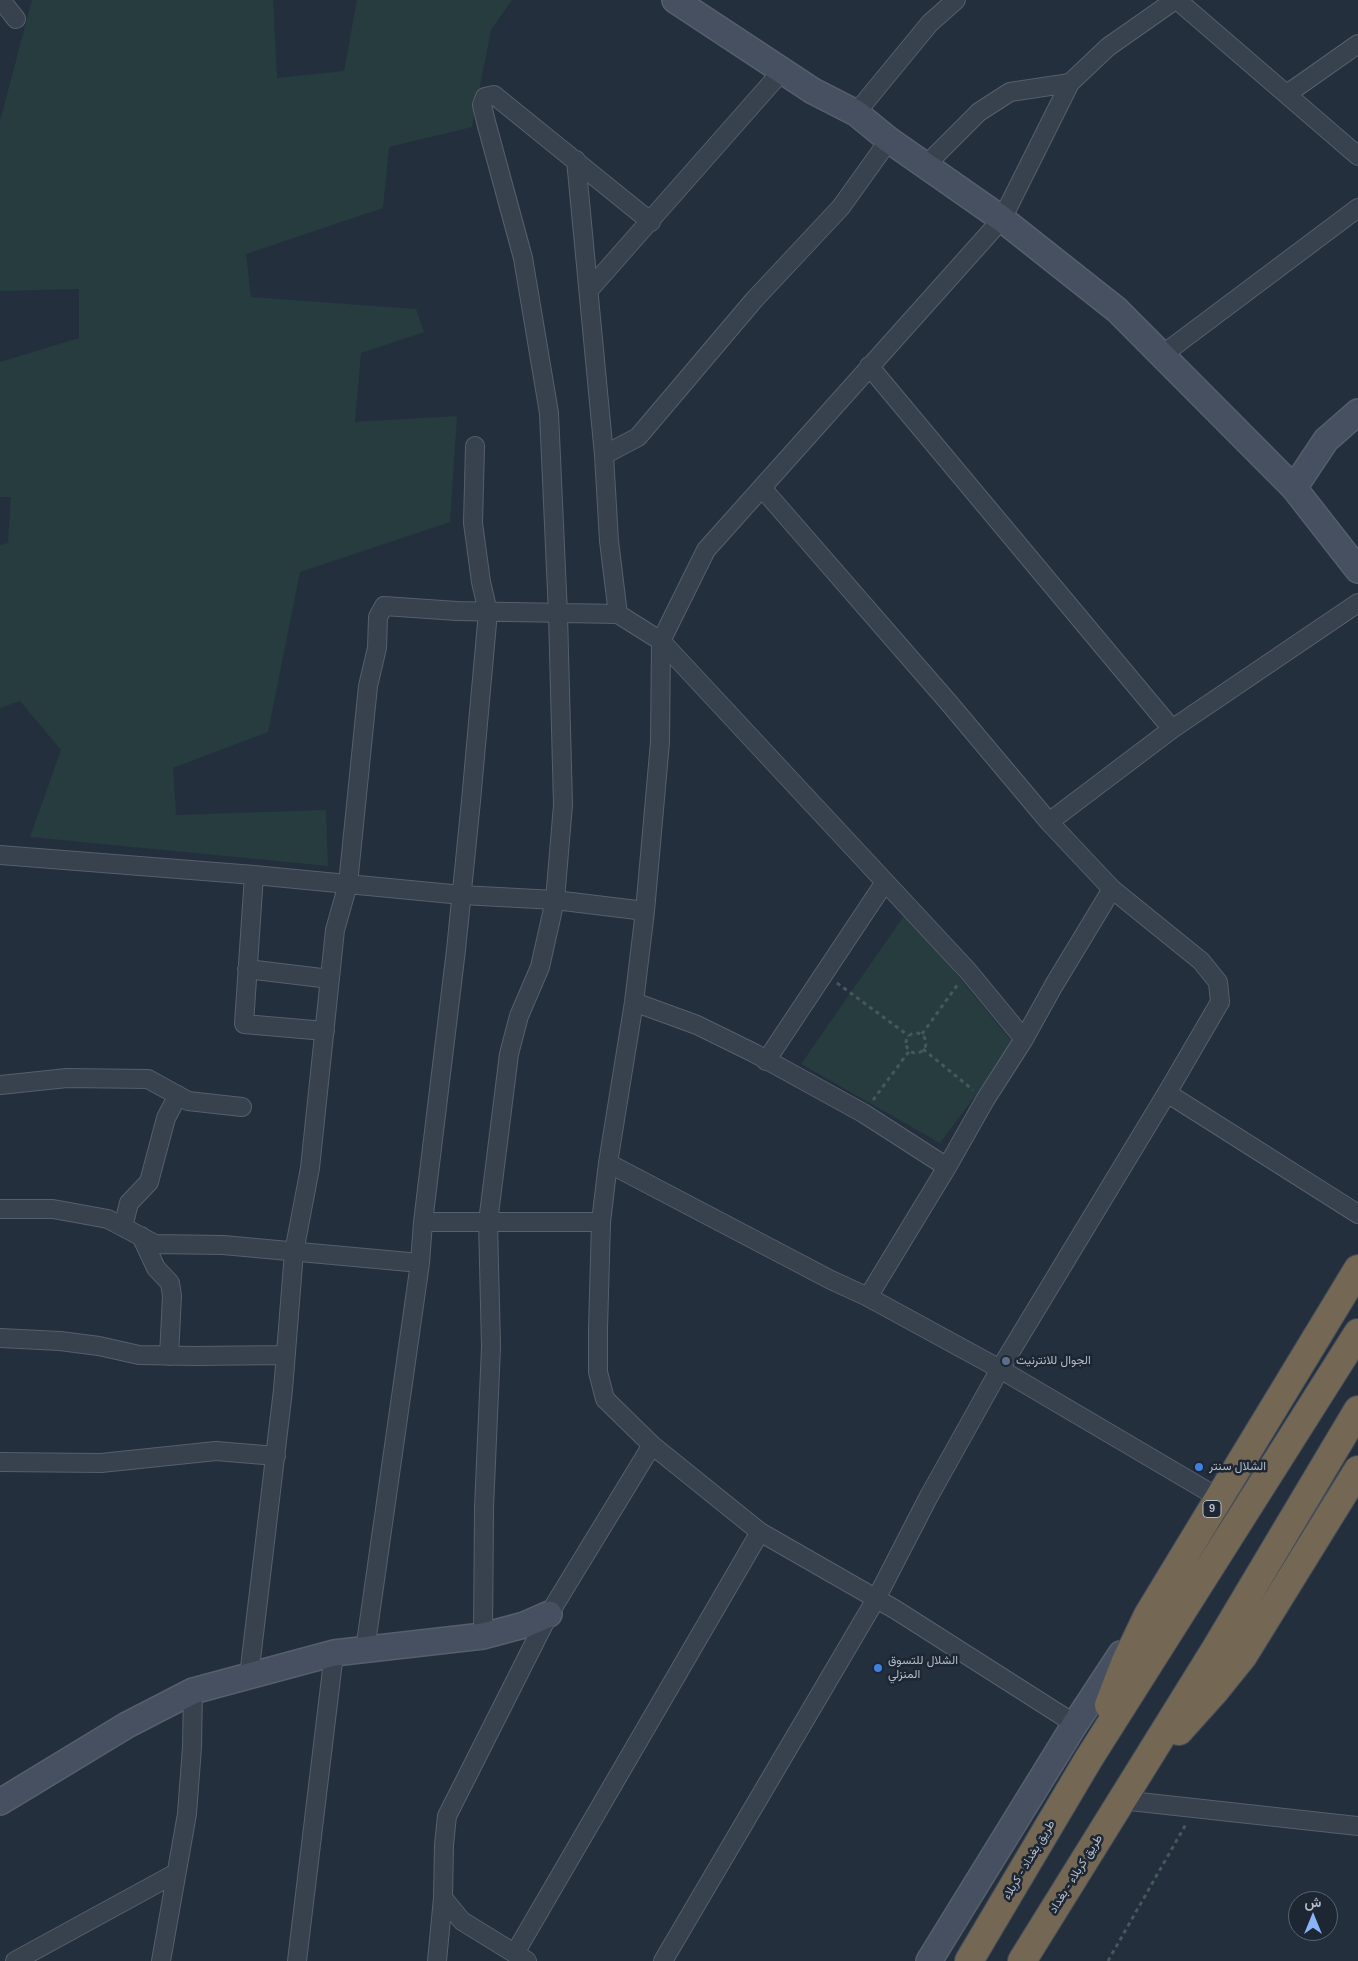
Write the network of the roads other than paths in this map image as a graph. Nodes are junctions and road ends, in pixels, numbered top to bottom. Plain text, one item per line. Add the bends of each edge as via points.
1 (1, 0) edge
2 (675, 0) edge
3 (956, 0) edge
4 (1176, 0) edge
5 (16, 20) dead end
6 (1358, 44) edge
7 (782, 71) junction
8 (1070, 83) junction
9 (1287, 94) junction
10 (856, 113) junction
11 (889, 140) junction
12 (1358, 156) edge
13 (576, 160) junction
14 (926, 165) junction
15 (1358, 208) edge
16 (1002, 220) junction
17 (650, 222) junction
18 (589, 290) junction
19 (1162, 355) junction
20 (869, 366) junction
21 (1358, 412) edge
22 (475, 446) dead end
23 (604, 455) junction
24 (762, 488) junction
25 (1294, 488) junction
26 (1358, 570) edge
27 (1358, 602) edge
28 (488, 612) junction
29 (558, 614) junction
30 (618, 614) junction
31 (661, 641) junction
32 (1172, 729) junction
33 (1049, 822) junction
34 (0, 856) edge
35 (254, 875) junction
36 (885, 882) junction
37 (348, 884) junction
38 (1112, 888) junction
39 (462, 895) junction
40 (555, 900) junction
41 (646, 911) junction
42 (248, 969) junction
43 (330, 979) junction
44 (634, 1002) junction
45 (325, 1031) junction
46 (1024, 1039) junction
47 (766, 1061) junction
48 (0, 1085) edge
49 (1167, 1093) junction
50 (178, 1095) junction
51 (242, 1107) dead end
52 (608, 1163) junction
53 (947, 1167) junction
54 (0, 1209) edge
55 (1358, 1214) edge
56 (423, 1222) junction
57 (488, 1222) junction
58 (601, 1222) junction
59 (123, 1227) junction
60 (141, 1236) junction
61 (294, 1252) junction
62 (420, 1263) junction
63 (1358, 1268) edge
64 (868, 1297) junction
65 (1358, 1333) edge
66 (0, 1338) edge
67 (286, 1355) junction
68 (169, 1356) junction
69 (1000, 1369) junction
70 (1358, 1410) edge
71 (652, 1446) junction
72 (276, 1456) junction
73 (0, 1462) edge
74 (1358, 1470) edge
75 (1219, 1498) junction
76 (760, 1532) junction
77 (876, 1598) junction
78 (550, 1614) junction
79 (1148, 1615) junction
80 (483, 1636) junction
81 (365, 1650) junction
82 (334, 1653) junction
83 (249, 1676) junction
84 (193, 1692) junction
85 (1075, 1724) junction
86 (1088, 1760) junction
87 (1126, 1793) junction
88 (0, 1802) edge
89 (1358, 1826) edge
90 (176, 1873) junction
91 (443, 1898) junction
92 (521, 1957) edge
93 (15, 1961) edge
94 (161, 1961) edge
95 (297, 1961) edge
96 (437, 1961) edge
97 (663, 1961) edge
98 (929, 1961) edge
99 (969, 1961) edge
100 (1022, 1961) edge

1 - 5 street
2 - 7 main road
3 - 10 street via 930,23
4 - 8 street via 1108,47
4 - 9 street
6 - 9 street
7 - 10 main road
7 - 17 street
8 - 14 street via 1010,92 979,112
8 - 16 street
9 - 12 street
10 - 11 main road
11 - 14 main road
11 - 23 street via 841,208 754,300 638,437
13 - 17 street
13 - 18 street
13 - 29 street via 494,95 485,98 482,105 486,122 523,258 549,413
14 - 16 main road
15 - 19 street
16 - 19 main road via 1117,310
16 - 20 street
17 - 18 street
18 - 23 street
19 - 25 main road
20 - 24 street
20 - 32 street
21 - 25 main road via 1326,440
22 - 28 street via 473,523
23 - 30 street via 609,541
24 - 31 street via 706,550
24 - 33 street
25 - 26 main road
27 - 32 street
28 - 29 street
28 - 37 street via 384,606 378,617
28 - 39 street
29 - 30 street
29 - 40 street via 563,804
30 - 31 street
31 - 36 street
31 - 41 street via 660,742
32 - 33 street
33 - 38 street
34 - 35 street
35 - 37 street
35 - 42 street
36 - 46 street via 968,971
36 - 47 street
37 - 39 street
37 - 43 street via 335,930
38 - 46 street
38 - 49 street via 1201,960 1218,982 1220,1002
39 - 40 street
39 - 56 street
40 - 41 street
40 - 57 street via 540,967 519,1016 509,1054
41 - 44 street
42 - 43 street
42 - 45 street via 244,1024
43 - 45 street
44 - 47 street via 697,1024
44 - 52 street
45 - 61 street via 310,1168
46 - 53 street
47 - 53 street via 863,1113
48 - 50 street via 67,1078 148,1079
49 - 55 street
49 - 69 street
50 - 51 street via 188,1101
50 - 59 street via 166,1118 150,1182 129,1203
52 - 58 street
52 - 64 street
53 - 64 street
54 - 59 street via 52,1209 108,1219
56 - 57 street
56 - 62 street
57 - 58 street
57 - 80 street via 491,1347 484,1508
58 - 71 street via 598,1372 605,1399
59 - 60 street
60 - 61 street via 155,1244 223,1245
60 - 68 street via 156,1268 170,1283
61 - 62 street
61 - 67 street
62 - 81 street
63 - 75 highway, 9
64 - 69 street
65 - 86 highway, 9
66 - 68 street via 60,1341 139,1355
67 - 68 street
67 - 72 street
69 - 75 street
69 - 77 street
70 - 87 highway
71 - 76 street
71 - 78 street
72 - 73 street via 216,1451 101,1463
72 - 83 street
74 - 87 highway via 1244,1656
75 - 79 highway, 9
76 - 77 street
76 - 92 street
77 - 85 street
77 - 97 street
78 - 80 main road
78 - 91 street via 448,1816
79 - 85 main road
79 - 86 highway, 9 via 1126,1661
80 - 81 main road
81 - 82 main road
82 - 83 main road
82 - 95 street
83 - 84 main road
84 - 88 main road via 126,1725
84 - 90 street via 187,1814
85 - 98 main road
86 - 99 highway, طريق بغداد - كربلاء / 9
87 - 89 street via 1195,1808
87 - 100 highway, طريق كربلاء - بغداد
90 - 93 street
90 - 94 street
91 - 92 street via 462,1921
91 - 96 street

